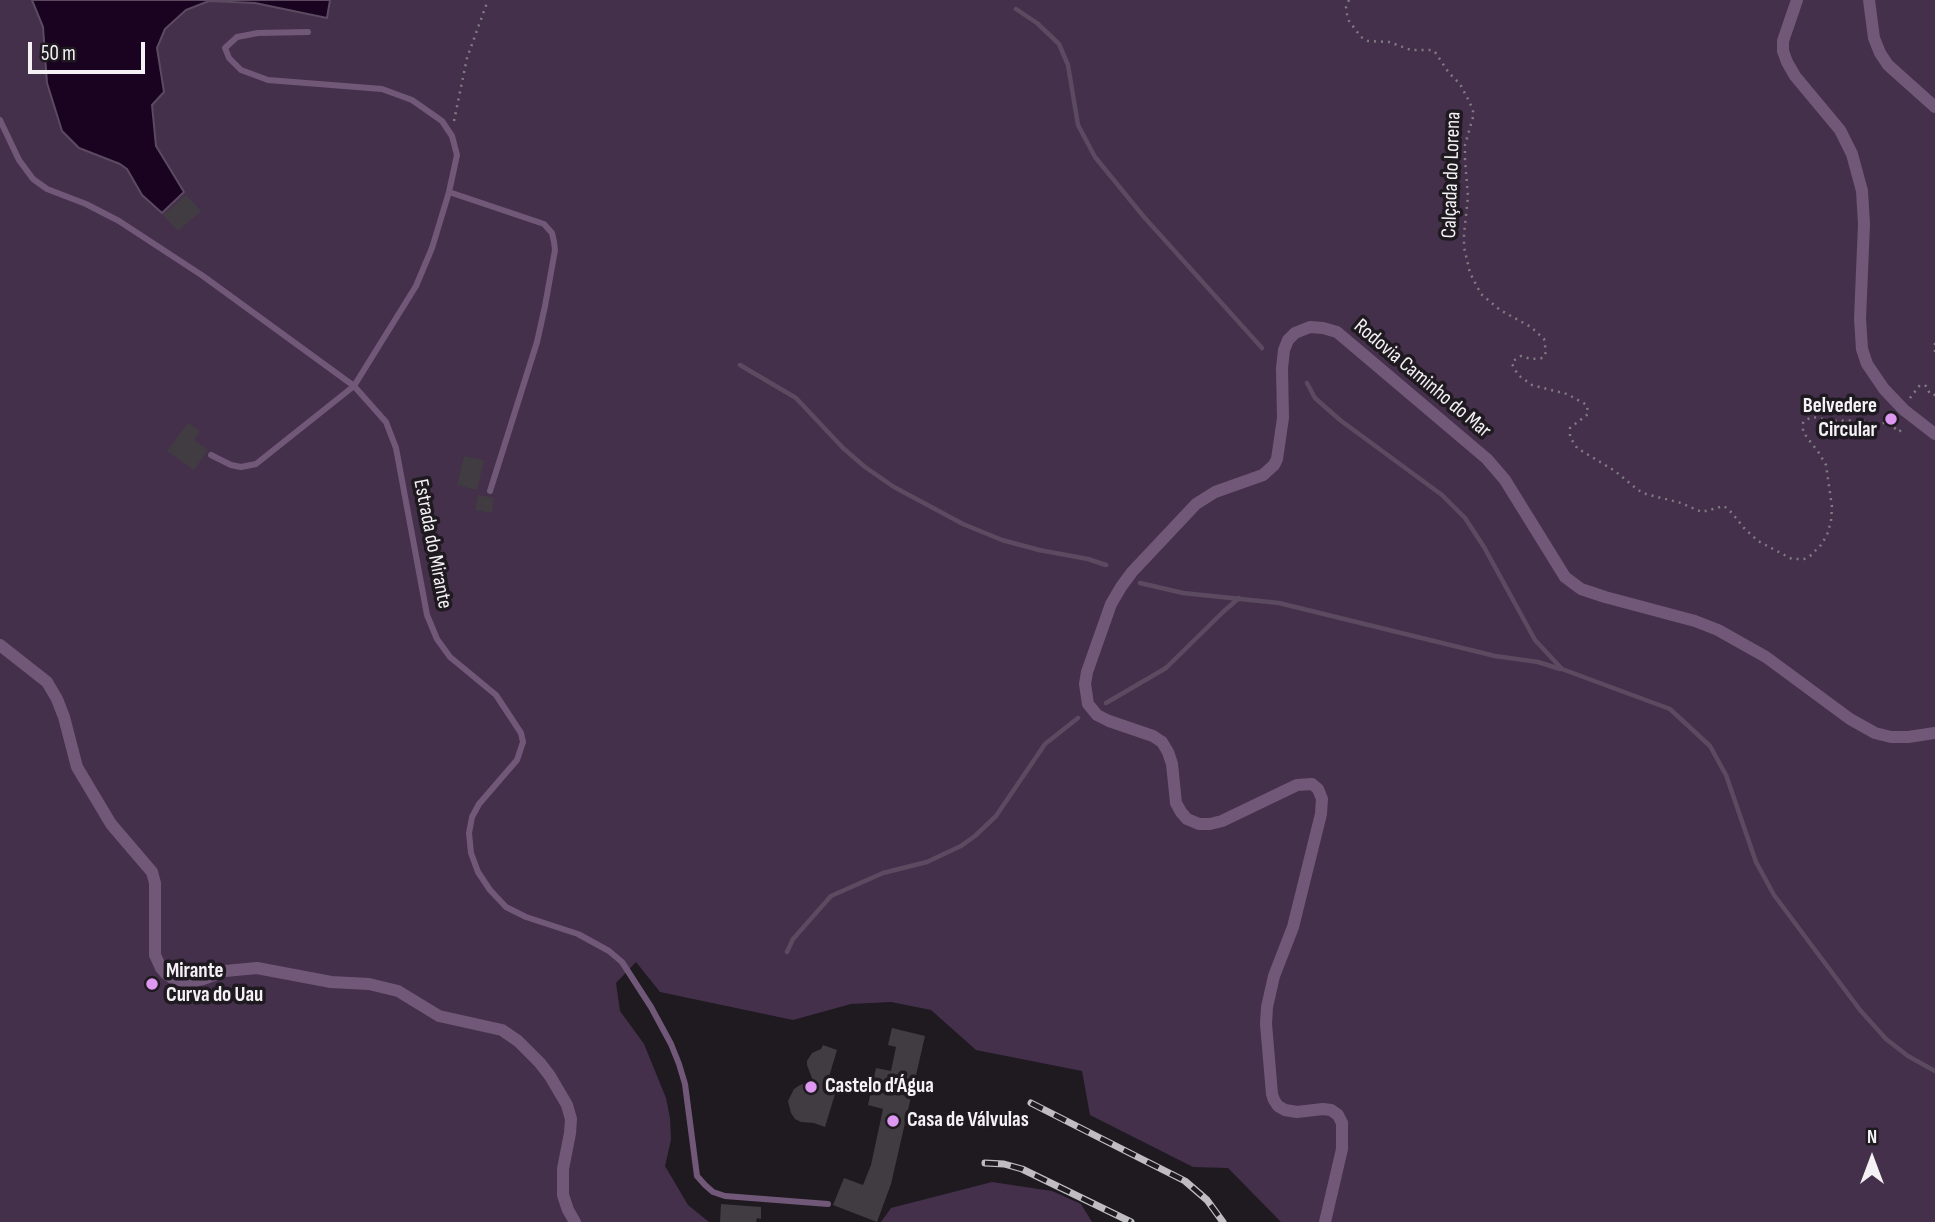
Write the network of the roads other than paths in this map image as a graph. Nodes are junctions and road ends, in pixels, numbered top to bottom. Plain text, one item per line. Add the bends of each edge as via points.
1 (1797, 0) edge
2 (1869, 0) edge
3 (308, 32) dead end
4 (1935, 107) edge
5 (0, 120) edge
6 (449, 192) junction
7 (354, 386) junction
8 (1935, 434) edge
9 (211, 455) dead end
10 (490, 491) dead end
11 (0, 645) edge
12 (1935, 733) edge
13 (828, 1204) dead end
14 (575, 1222) edge
15 (1325, 1222) edge

1 - 8 street via 1785,30 1783,51 1795,76 1840,130 1862,191 1862,349 1875,377 1904,410
2 - 4 street via 1880,53
3 - 6 lane via 247,35 225,48 241,70 268,80 382,89 412,100 442,121 452,136 457,155
5 - 7 lane, Estrada do Mirante via 33,179 119,221
6 - 7 lane via 415,286
6 - 10 lane via 544,224 554,242 537,342
7 - 9 lane via 256,464 241,467
7 - 13 lane, Estrada do Mirante via 386,422 396,448 422,593 437,639 450,657 496,695 521,733 517,760 472,817 471,853 478,872 506,907 578,934 622,962 652,1007 679,1063 697,1175 705,1185 725,1196
11 - 14 street via 47,682 64,717 77,767 111,824 152,872 155,956 160,968 174,979 188,982 238,968 257,968 383,986 439,1016 502,1030 540,1062 567,1105 571,1119 564,1195
12 - 15 street, Rodovia Caminho do Mar via 1891,737 1875,733 1766,657 1718,630 1581,589 1565,577 1487,459 1337,332 1310,327 1295,333 1284,350 1283,418 1274,464 1263,475 1196,504 1132,572 1111,604 1085,684 1088,704 1097,715 1162,742 1172,764 1177,803 1187,819 1210,824 1297,785 1312,784 1318,789 1321,814 1293,928 1274,976 1266,1024 1272,1094 1278,1106 1297,1112 1331,1110 1342,1123 1341,1157

